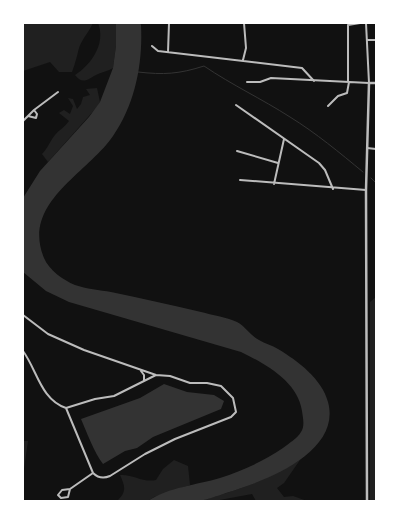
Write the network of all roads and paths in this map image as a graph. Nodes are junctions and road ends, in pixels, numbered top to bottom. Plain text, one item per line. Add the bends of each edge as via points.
1 (169, 23) edge
2 (244, 23) edge
3 (360, 23) edge
4 (366, 23) edge
5 (367, 40) junction
6 (376, 40) edge
7 (152, 46) dead end
8 (168, 52) junction
9 (243, 60) junction
10 (314, 81) junction
11 (247, 82) dead end
12 (349, 82) junction
13 (369, 83) junction
14 (376, 83) edge
15 (58, 92) dead end
16 (236, 105) dead end
17 (328, 106) dead end
18 (34, 110) junction
19 (28, 116) junction
20 (23, 121) edge
21 (284, 139) junction
22 (368, 148) junction
23 (376, 149) edge
24 (237, 152) dead end
25 (278, 163) junction
26 (240, 180) dead end
27 (274, 184) junction
28 (333, 189) junction
29 (366, 190) junction
30 (23, 315) edge
31 (23, 351) edge
32 (140, 370) junction
33 (156, 375) junction
34 (144, 380) junction
35 (66, 408) junction
36 (92, 473) junction
37 (70, 489) junction
38 (367, 501) edge

1 - 8 street
2 - 9 street via 246,48
3 - 12 street via 348,25
4 - 5 street
5 - 6 street
5 - 13 street
7 - 8 street via 158,51
8 - 9 street
9 - 10 street via 302,68
10 - 11 street via 271,78 260,82
10 - 12 street
12 - 13 street
12 - 17 street via 347,93 338,96
13 - 14 street
13 - 22 street
15 - 18 street
16 - 21 street
18 - 19 street
18 - 19 street via 36,118
19 - 20 street
21 - 25 street
21 - 28 street via 319,163
22 - 23 street
22 - 29 street
24 - 25 street
25 - 27 street
26 - 27 street
27 - 28 street
28 - 29 street
29 - 38 street
30 - 32 street via 48,334
31 - 35 street via 48,398
32 - 33 street
32 - 34 street
33 - 34 street
33 - 36 street via 170,376 190,383 221,386 233,398 236,412 231,417 175,439 104,478
34 - 35 street via 114,396
35 - 36 street
36 - 37 street
37 - 37 street via 68,497 61,498 58,495 62,490

